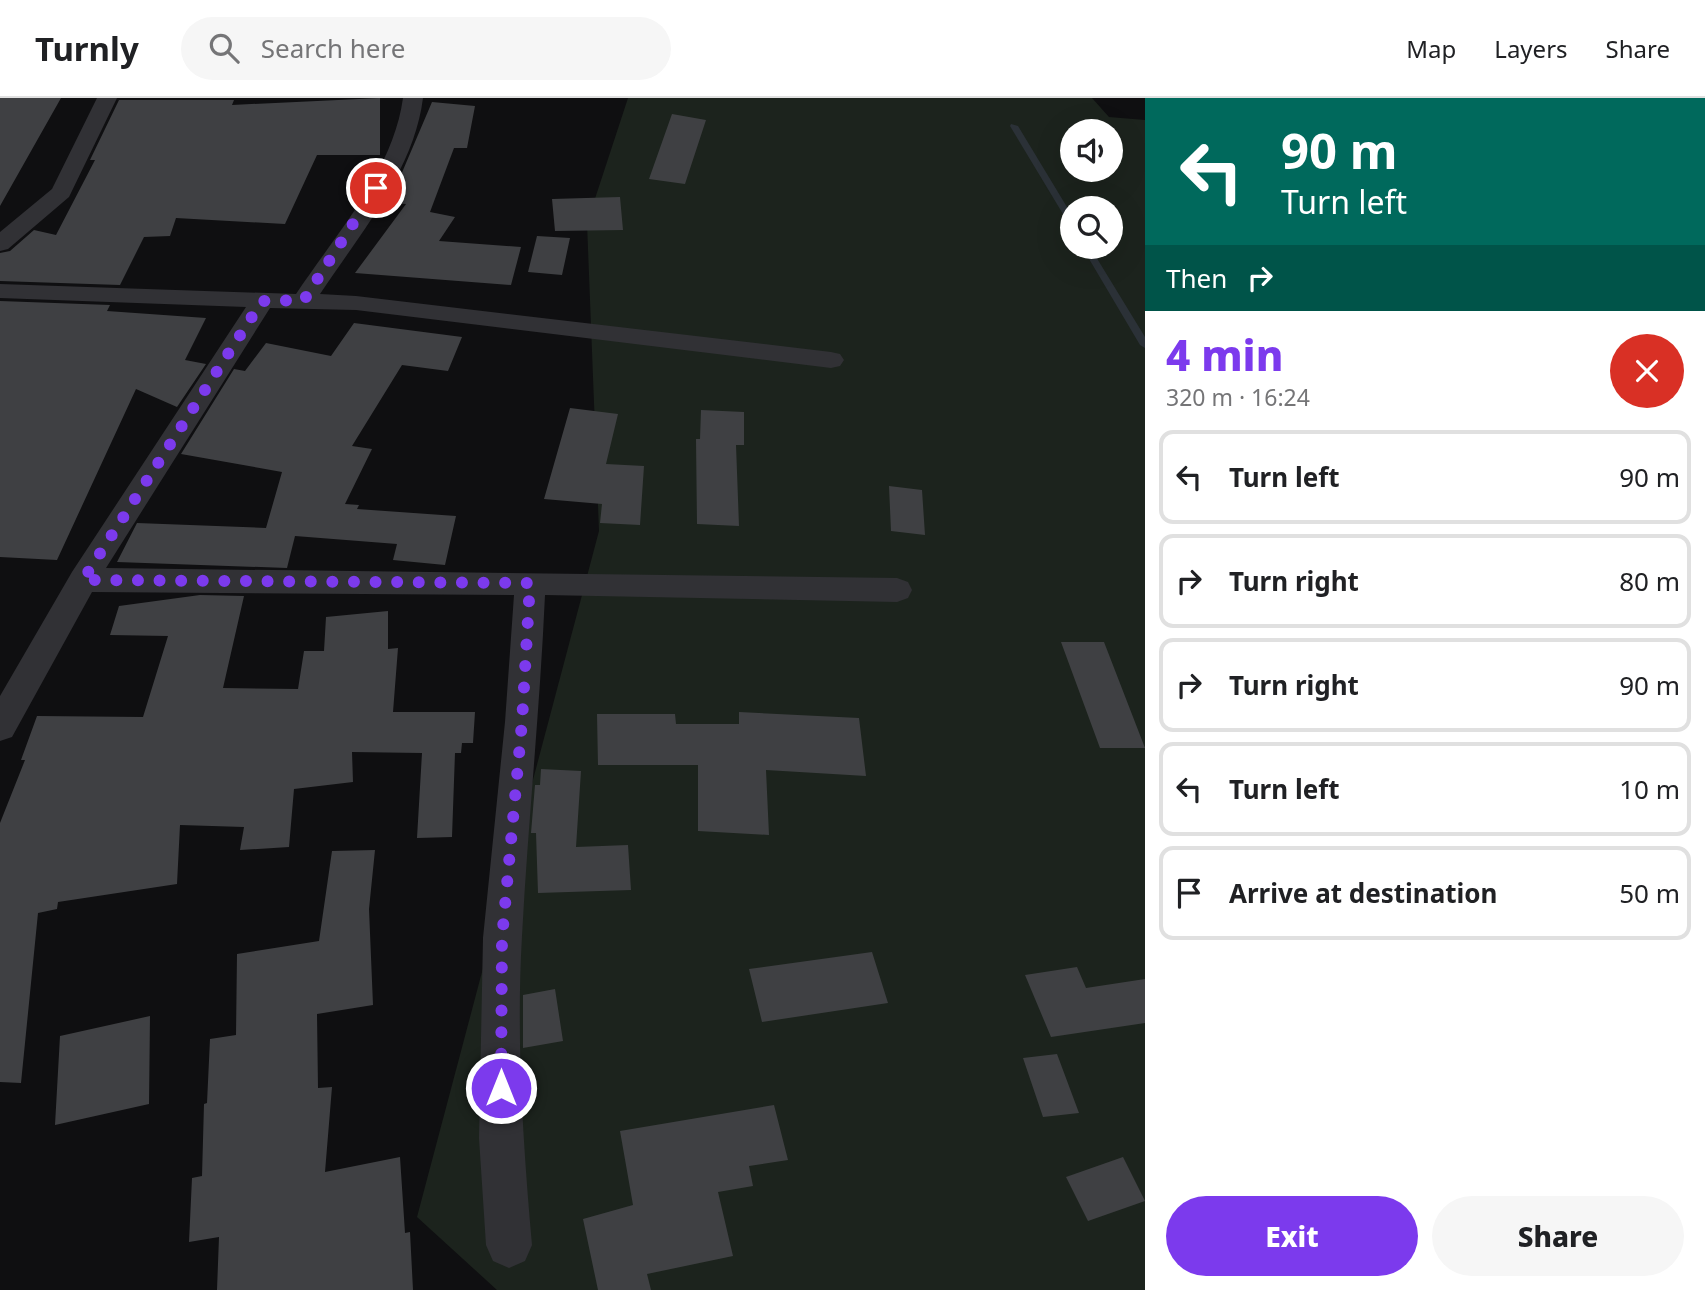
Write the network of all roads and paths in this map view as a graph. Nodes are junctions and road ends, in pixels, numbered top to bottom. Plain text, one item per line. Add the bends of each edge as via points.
1 (107, 98) edge
2 (412, 98) edge
3 (0, 244) edge
4 (0, 292) edge
5 (304, 300) junction
6 (262, 301) junction
7 (831, 360) dead end
8 (83, 580) junction
9 (530, 583) junction
10 (897, 590) dead end
11 (0, 727) edge
12 (509, 1245) dead end

1 - 3 street via 61,192
2 - 5 street via 414,111 391,166
4 - 6 street
5 - 6 street
5 - 7 street
6 - 8 street
8 - 9 street
8 - 11 street
9 - 10 street
9 - 12 street via 502,938 501,1138

